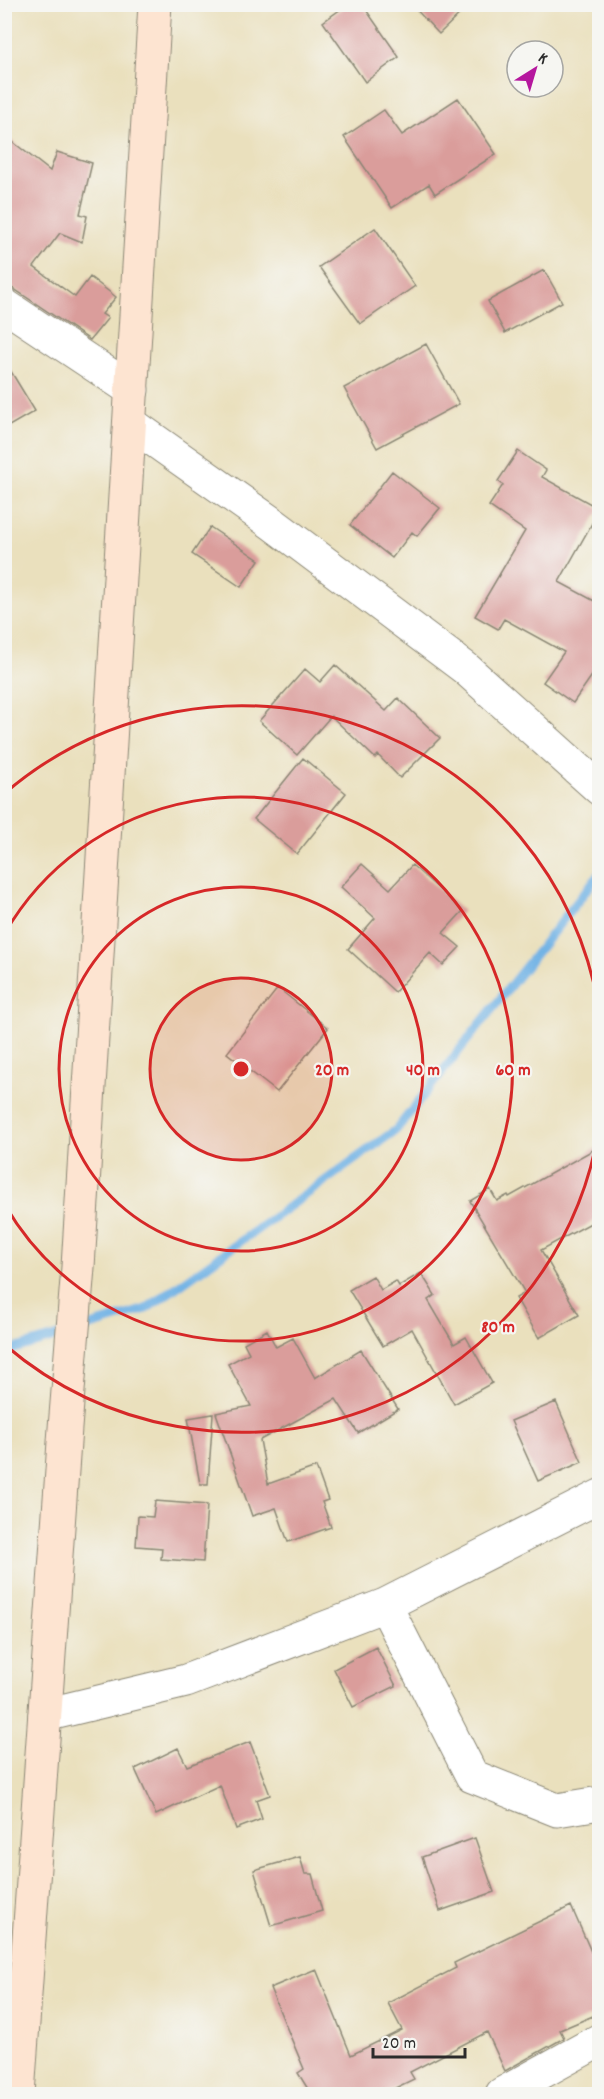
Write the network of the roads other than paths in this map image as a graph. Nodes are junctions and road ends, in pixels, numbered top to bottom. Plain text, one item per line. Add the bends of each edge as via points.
1 (155, 4) edge
2 (4, 305) edge
3 (132, 390) junction
4 (130, 423) junction
5 (594, 785) edge
6 (600, 1496) edge
7 (385, 1605) junction
8 (45, 1715) junction
9 (600, 1803) edge
10 (600, 2040) edge
11 (517, 2091) edge
12 (18, 2094) edge

1 - 3 main road
2 - 3 street
3 - 4 main road
4 - 5 street via 465,668
4 - 8 main road via 78,1267
6 - 7 street
7 - 8 street via 186,1681
7 - 9 street via 472,1776 557,1810
8 - 12 main road
10 - 11 street

